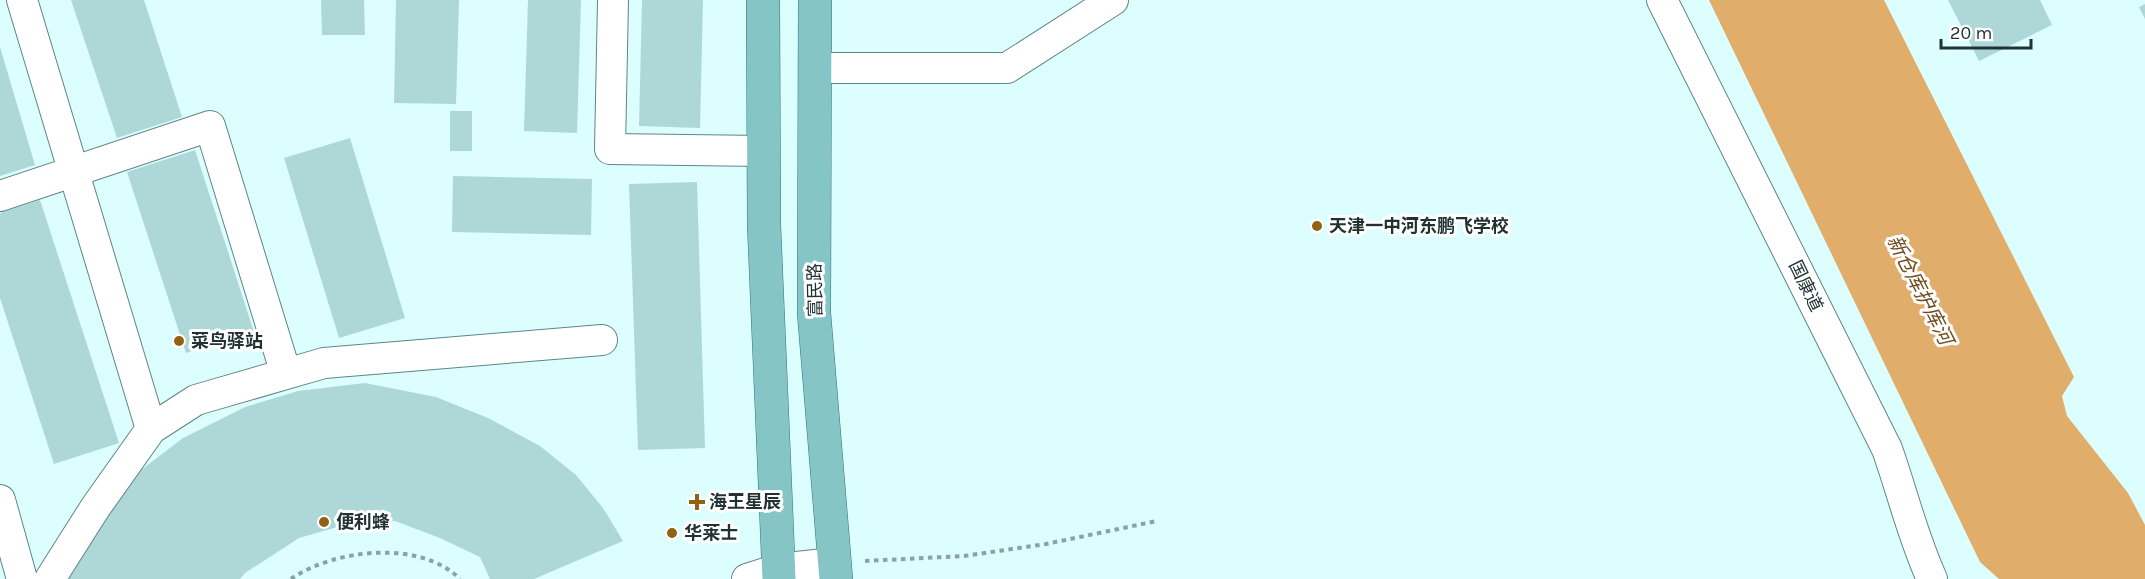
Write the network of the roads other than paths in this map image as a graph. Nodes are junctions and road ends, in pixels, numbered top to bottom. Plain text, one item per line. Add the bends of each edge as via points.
1 (22, 0) edge
2 (614, 0) edge
3 (764, 0) edge
4 (815, 0) edge
5 (1113, 0) edge
6 (1662, 0) edge
7 (814, 68) junction
8 (763, 152) junction
9 (75, 172) junction
10 (0, 196) edge
11 (602, 340) dead end
12 (286, 374) junction
13 (151, 429) junction
14 (0, 500) edge
15 (835, 571) edge
16 (778, 574) edge
17 (22, 579) edge
18 (50, 579) edge
19 (747, 579) edge
20 (1932, 579) edge

1 - 9 street
2 - 8 street via 610,149
3 - 8 main road
4 - 7 main road, 富民路
5 - 7 street via 1007,68
6 - 20 street, 国康道 via 1887,449 1907,519
7 - 15 main road, 富民路 via 814,313
8 - 16 main road
9 - 10 street
9 - 12 street via 210,126
9 - 13 street
11 - 12 street via 324,363
12 - 13 street via 195,400
13 - 18 street
14 - 17 street
15 - 16 street
16 - 19 street

